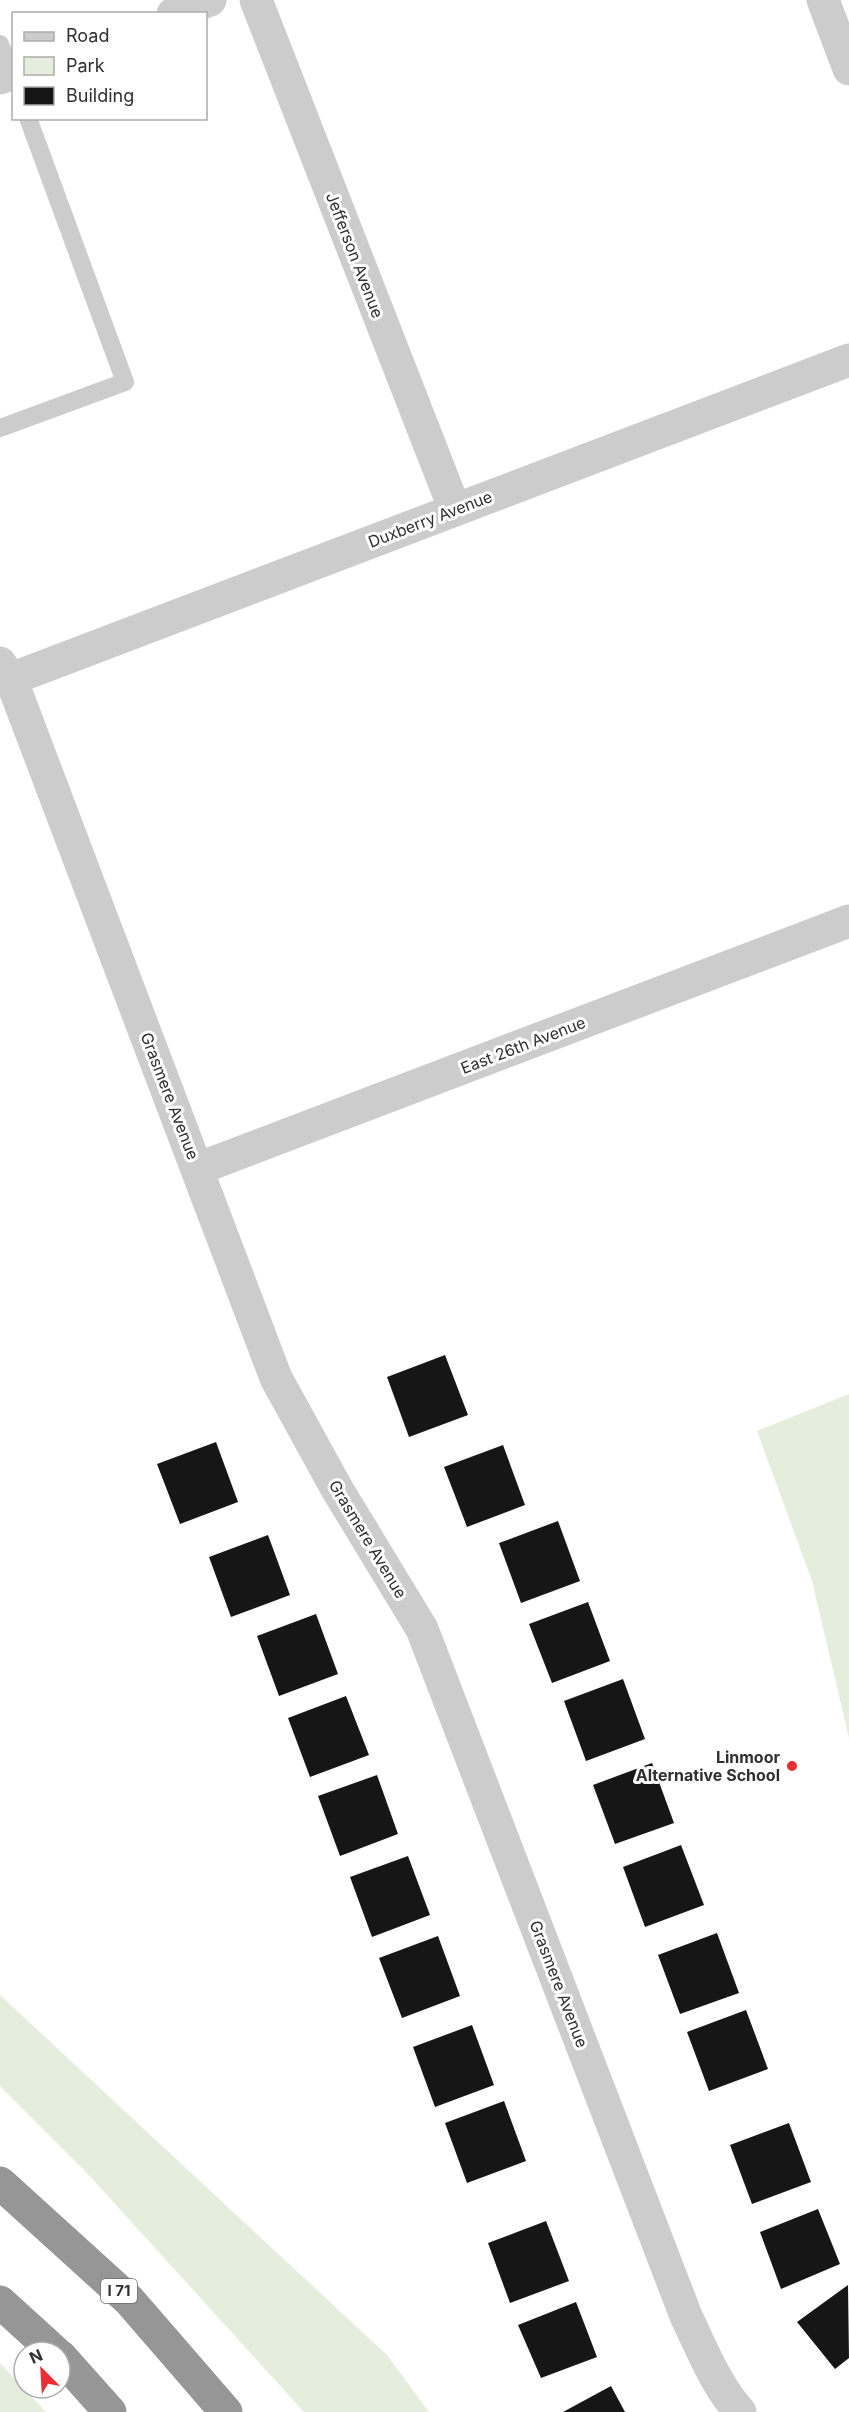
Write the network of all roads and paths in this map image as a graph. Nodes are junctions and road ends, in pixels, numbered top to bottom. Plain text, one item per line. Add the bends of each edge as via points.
1 (210, 0) edge
2 (256, 0) edge
3 (823, 0) edge
4 (178, 12) edge
5 (0, 44) edge
6 (849, 69) edge
7 (10, 76) edge
8 (29, 120) edge
9 (849, 360) edge
10 (0, 428) edge
11 (454, 510) junction
12 (5, 671) edge
13 (849, 921) edge
14 (197, 1169) junction
15 (0, 2183) edge
16 (0, 2302) edge
17 (42, 2340) edge
18 (72, 2369) edge
19 (110, 2412) edge
20 (226, 2412) edge
21 (740, 2412) edge

1 - 4 street
2 - 11 street, Jefferson Avenue
3 - 6 street
5 - 7 lane
8 - 10 lane via 125,382
9 - 11 street, Duxberry Avenue
11 - 12 street, Duxberry Avenue
12 - 14 street, Grasmere Avenue
13 - 14 street, East 26th Avenue
14 - 21 street, Grasmere Avenue via 276,1378 337,1489 422,1629 686,2316
15 - 20 highway, I 71 via 129,2300
16 - 17 highway
18 - 19 highway

